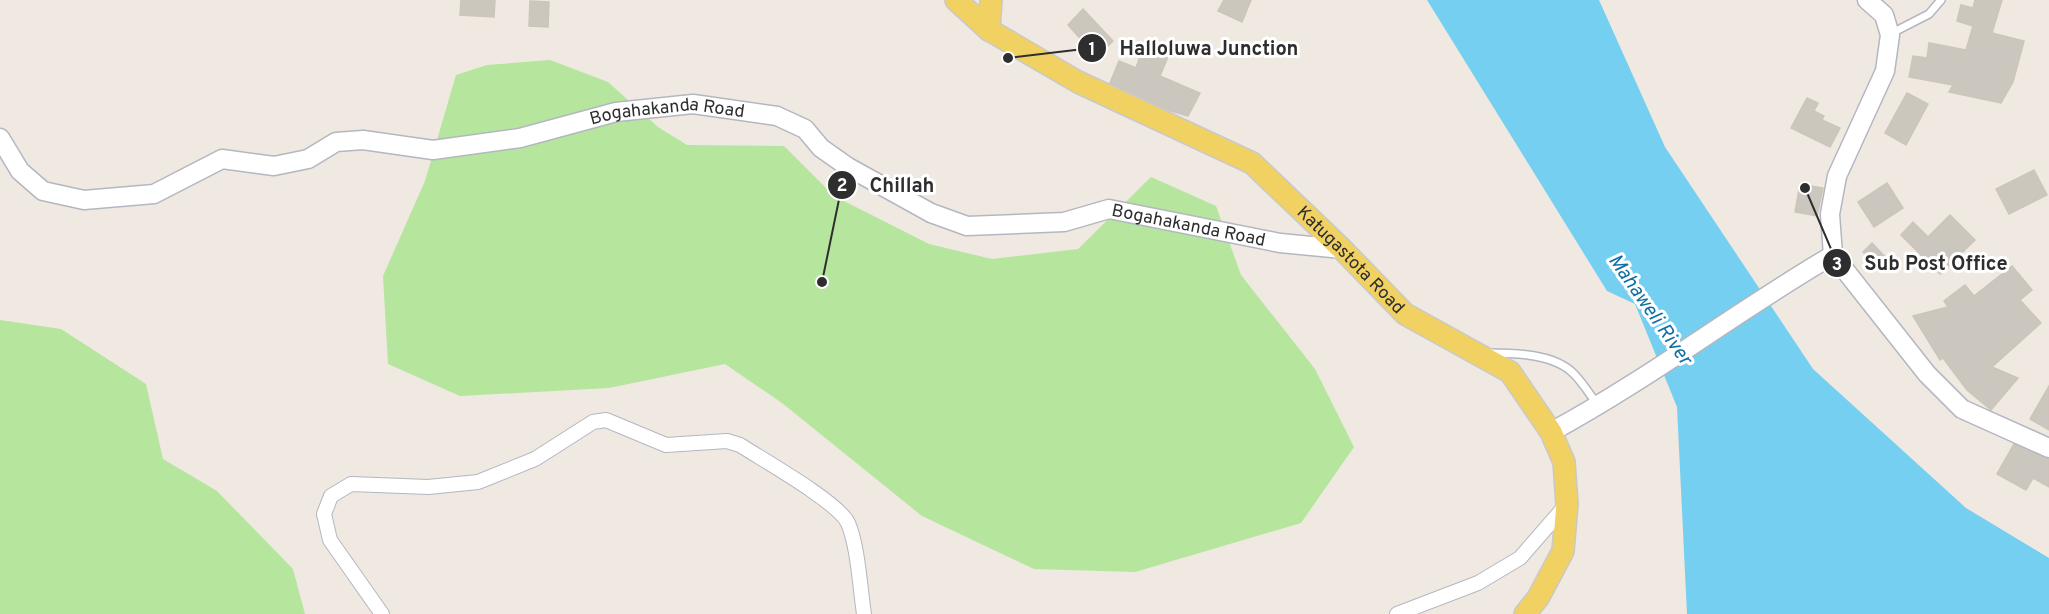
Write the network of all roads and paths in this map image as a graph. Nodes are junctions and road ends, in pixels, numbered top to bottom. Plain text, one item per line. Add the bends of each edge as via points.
1 (956, 0) edge
2 (991, 0) edge
3 (1867, 0) edge
4 (1941, 0) edge
5 (989, 30) junction
6 (1890, 35) junction
7 (0, 138) edge
8 (1342, 249) junction
9 (1833, 255) junction
10 (1478, 353) junction
11 (1604, 402) junction
12 (1551, 432) junction
13 (2049, 448) edge
14 (1567, 504) junction
15 (382, 614) edge
16 (864, 614) edge
17 (1397, 614) edge
18 (1525, 614) edge

1 - 5 main road, Katugastota Road
2 - 5 main road
3 - 6 street via 1884,15
4 - 6 lane via 1929,14
5 - 8 main road, Katugastota Road via 1078,82 1252,163
6 - 9 street via 1885,71 1837,176 1830,214
7 - 8 street, Bogahakanda Road via 20,171 43,191 84,200 154,194 222,159 274,166 308,159 336,142 363,140 433,150 520,138 616,112 693,104 777,116 805,129 821,148 849,167 931,213 967,226 1064,222 1109,209 1280,243
8 - 10 main road, Katugastota Road via 1405,314
9 - 11 street
9 - 13 street via 1927,374 1962,410
10 - 11 lane via 1516,353 1548,359 1573,373
10 - 12 main road, Katugastota Road via 1510,372
11 - 12 street
12 - 14 main road, Katugastota Road via 1564,462
14 - 17 street via 1520,558 1478,583
14 - 18 main road, Katugastota Road via 1563,551
15 - 16 street via 330,540 324,514 331,496 351,484 428,488 478,482 535,459 592,422 606,420 666,445 726,441 740,445 826,501 846,520 852,534

